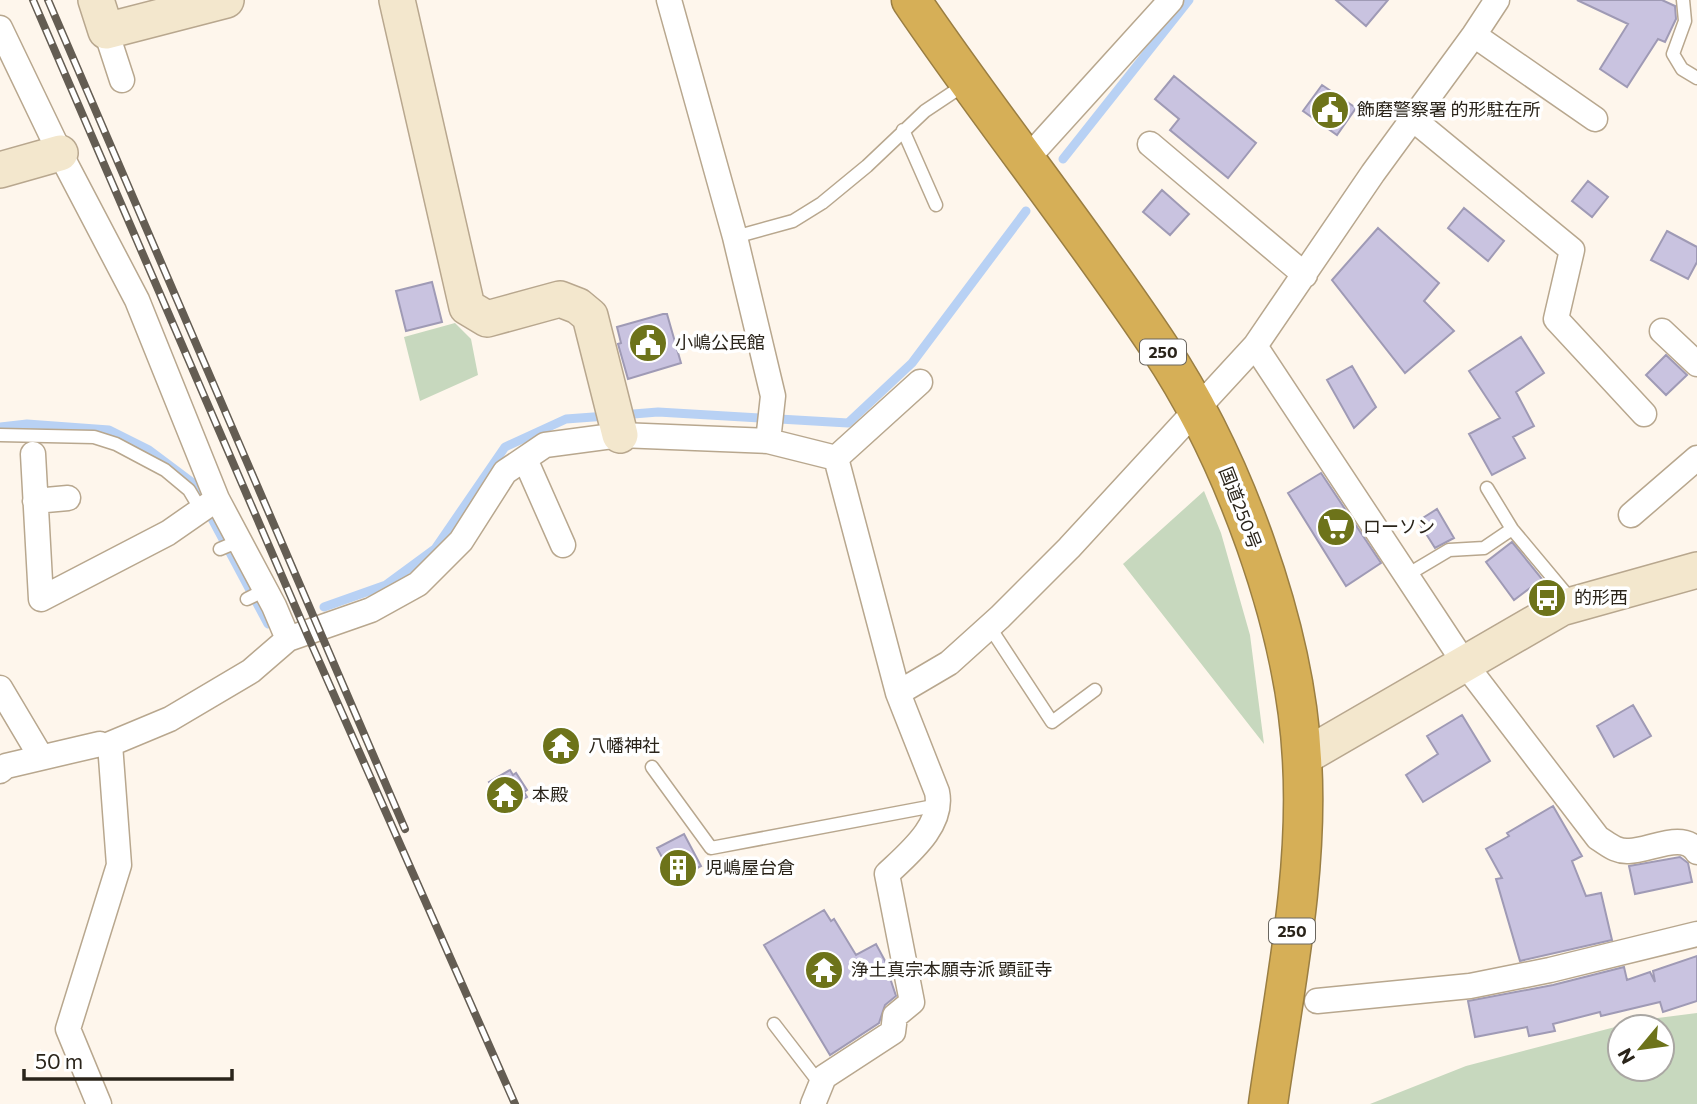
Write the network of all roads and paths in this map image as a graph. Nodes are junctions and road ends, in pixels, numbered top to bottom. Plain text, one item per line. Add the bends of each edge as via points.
1 (226, 0) edge
2 (397, 0) edge
3 (669, 0) edge
4 (912, 0) edge
5 (1171, 0) edge
6 (1497, 0) edge
7 (1683, 0) edge
8 (101, 15) edge
9 (0, 28) edge
10 (1474, 35) junction
11 (1697, 78) edge
12 (122, 80) dead end
13 (968, 83) junction
14 (1413, 119) junction
15 (1595, 119) dead end
16 (903, 130) junction
17 (1150, 144) dead end
18 (60, 153) junction
19 (1025, 161) junction
20 (0, 170) edge
21 (936, 205) dead end
22 (735, 237) junction
23 (1305, 275) junction
24 (1662, 331) dead end
25 (1255, 346) junction
26 (1697, 364) edge
27 (920, 382) dead end
28 (1195, 410) junction
29 (1644, 414) dead end
30 (616, 422) junction
31 (0, 435) edge
32 (769, 437) junction
33 (33, 454) dead end
34 (836, 458) junction
35 (1697, 458) edge
36 (525, 459) junction
37 (1487, 488) dead end
38 (68, 498) dead end
39 (35, 501) junction
40 (207, 506) junction
41 (1631, 515) dead end
42 (1512, 529) junction
43 (563, 545) dead end
44 (1697, 570) edge
45 (1407, 575) junction
46 (1575, 604) junction
47 (989, 626) junction
48 (288, 639) junction
49 (1465, 664) junction
50 (0, 688) edge
51 (1095, 690) dead end
52 (898, 693) junction
53 (100, 744) dead end
54 (41, 757) junction
55 (1302, 758) junction
56 (652, 767) dead end
57 (0, 771) edge
58 (939, 805) junction
59 (1697, 852) edge
60 (1697, 934) edge
61 (1317, 1000) dead end
62 (774, 1024) dead end
63 (817, 1095) edge
64 (99, 1104) edge
65 (1268, 1104) edge

1 - 8 street
2 - 30 street via 467,307 487,320 560,299 578,306 590,316
3 - 22 street
4 - 13 highway, 国道250号 / 250
5 - 19 street
6 - 10 street
7 - 11 lane via 1685,21 1673,54 1682,69
8 - 12 street
9 - 18 street
10 - 14 street
10 - 15 street
13 - 16 lane
13 - 19 highway, 国道250号 / 250
14 - 23 street
14 - 29 street via 1572,250 1556,319
16 - 21 lane
16 - 22 lane via 822,203 793,221
17 - 23 street
18 - 20 street
18 - 40 street via 137,300
19 - 28 highway, 国道250号 / 250 via 1161,349
22 - 32 street via 773,396
23 - 25 street
24 - 26 street
25 - 28 street
25 - 45 street
27 - 34 street
28 - 47 street via 1069,548
28 - 55 highway, 国道250号 / 250 via 1229,472 1274,603 1294,690
30 - 32 street
30 - 36 street via 545,445
31 - 40 lane via 94,437 116,444 165,470
32 - 34 street
33 - 39 street
34 - 52 street
35 - 41 street
36 - 43 street
36 - 48 street via 505,472 461,541 418,583 371,610
37 - 42 lane
38 - 39 street
39 - 40 street via 41,598 168,533
40 - 48 street
42 - 45 lane via 1484,548 1450,550
42 - 46 lane
44 - 46 street
45 - 49 street
46 - 49 street
47 - 51 lane via 1052,722
47 - 52 street via 949,663
48 - 64 street via 251,671 182,712 110,744 119,865 68,1029
49 - 55 street
49 - 59 street via 1598,838 1616,850 1629,852 1684,841
50 - 54 street
52 - 58 street
53 - 54 street
54 - 57 street
55 - 65 highway, 国道250号 / 250 via 1303,853
56 - 58 lane via 711,848
58 - 63 street via 922,841 887,874 912,1002 895,1016 893,1031 824,1077
60 - 61 street via 1470,986
62 - 63 lane

